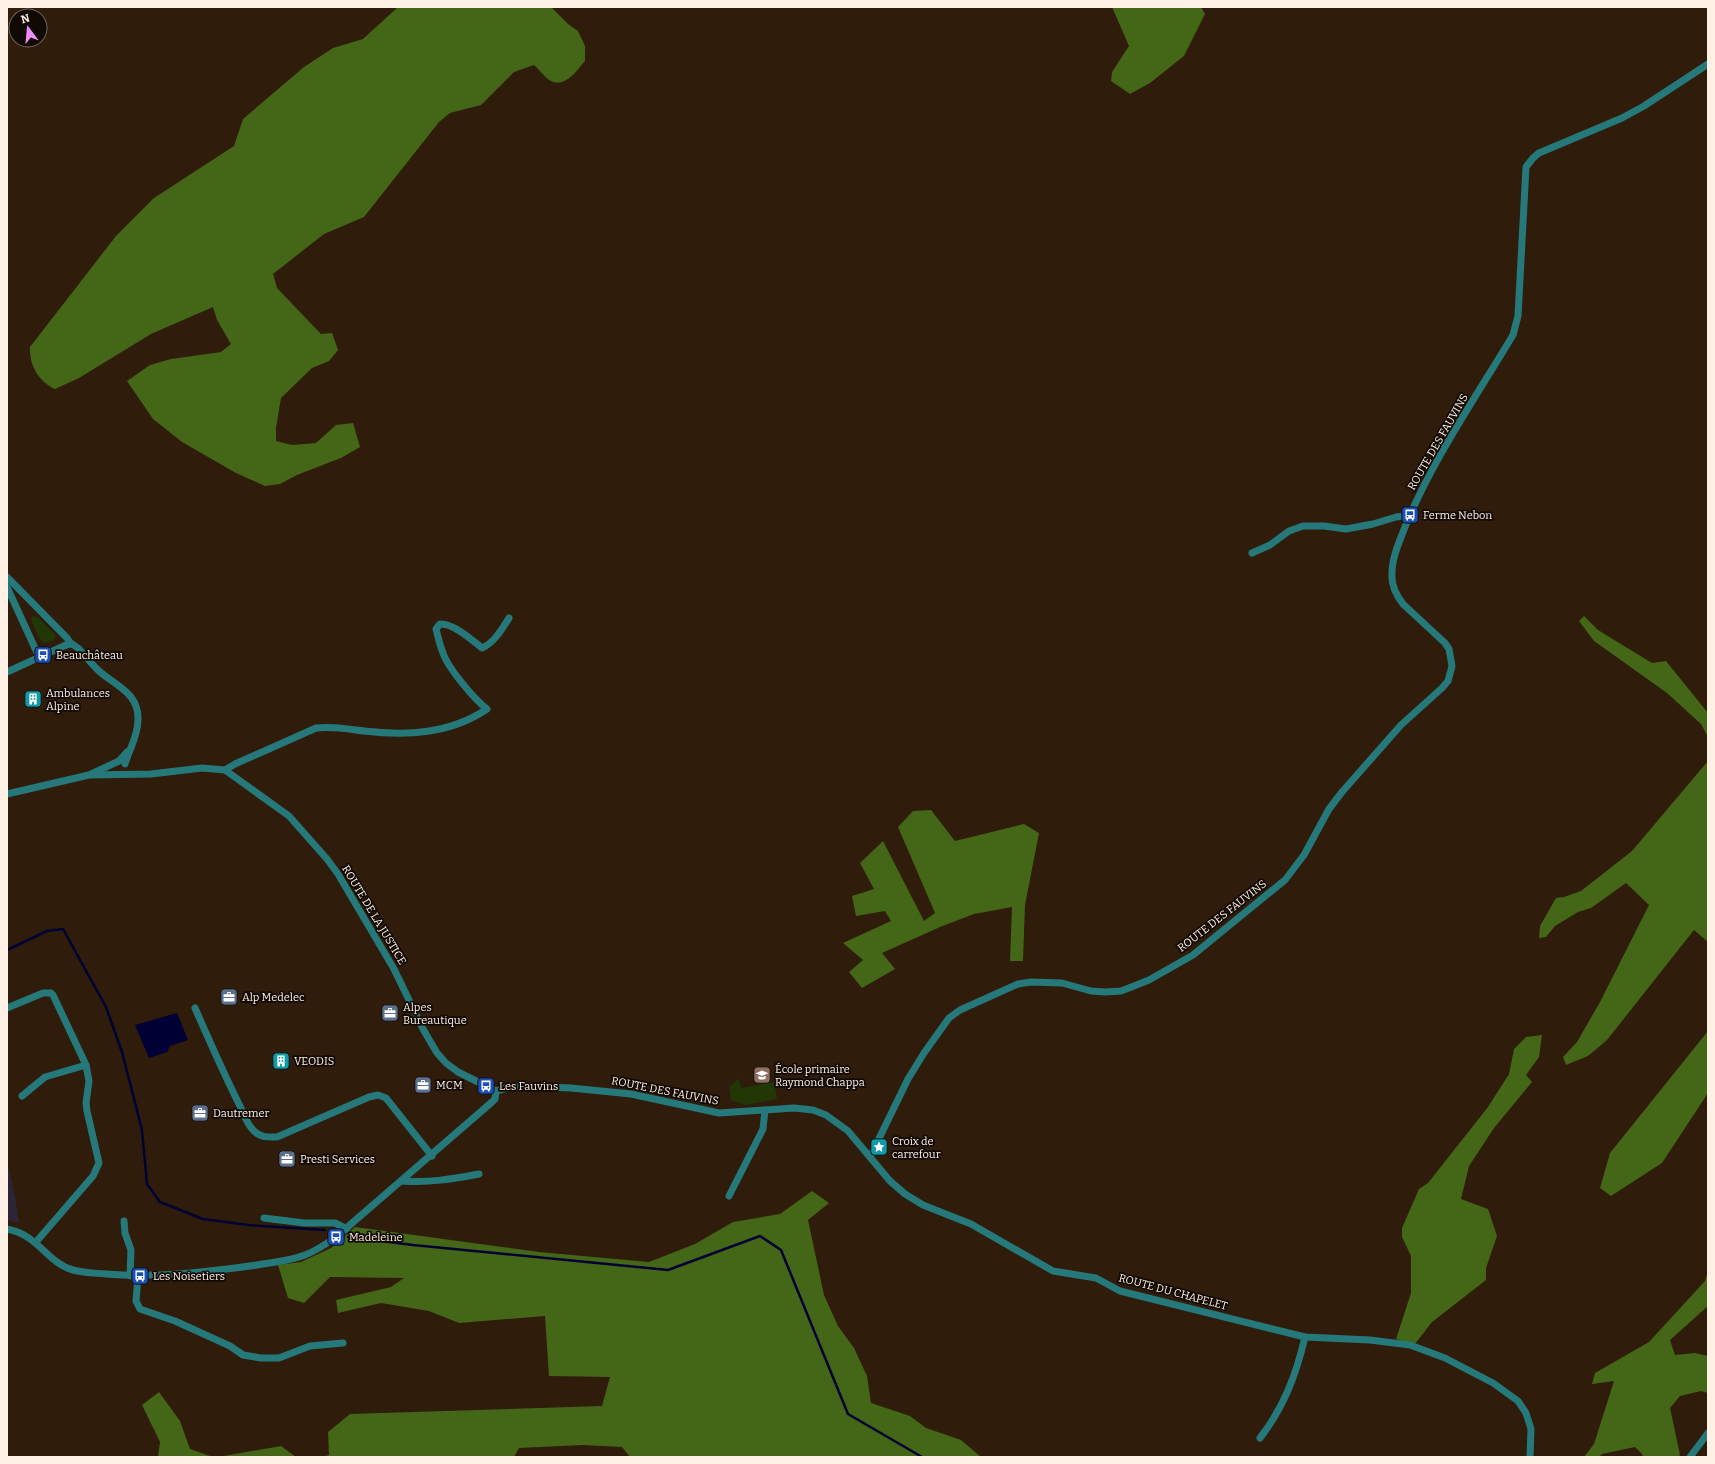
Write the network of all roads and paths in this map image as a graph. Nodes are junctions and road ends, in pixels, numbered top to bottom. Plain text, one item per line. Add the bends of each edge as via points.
1 (1708, 64) edge
2 (1410, 516) junction
3 (1252, 553) dead end
4 (7, 577) edge
5 (7, 587) edge
6 (30, 599) junction
7 (12, 603) edge
8 (509, 618) dead end
9 (71, 644) junction
10 (39, 657) junction
11 (7, 672) edge
12 (121, 764) junction
13 (225, 770) junction
14 (140, 774) junction
15 (89, 775) junction
16 (120, 775) junction
17 (7, 794) edge
18 (7, 1008) edge
19 (195, 1008) dead end
20 (86, 1065) junction
21 (496, 1092) junction
22 (22, 1096) dead end
23 (765, 1110) junction
24 (432, 1156) junction
25 (870, 1157) junction
26 (479, 1174) dead end
27 (402, 1181) junction
28 (729, 1196) dead end
29 (264, 1218) dead end
30 (124, 1222) dead end
31 (346, 1229) junction
32 (7, 1230) edge
33 (36, 1242) junction
34 (130, 1276) junction
35 (138, 1276) junction
36 (1305, 1337) junction
37 (343, 1343) dead end
38 (1708, 1433) edge
39 (1260, 1438) dead end
40 (1530, 1457) edge
41 (1690, 1457) edge

1 - 2 street, ROUTE DES FAUVINS via 1644,106 1622,118 1548,148 1529,162 1526,174 1516,326 1444,450
2 - 3 street via 1346,529 1303,526 1289,531 1270,545
2 - 25 street, ROUTE DES FAUVINS via 1393,564 1393,585 1403,604 1449,649 1451,674 1442,688 1401,725 1342,792 1329,809 1295,869 1253,908 1193,955 1149,980 1121,991 1105,992 1062,983 1018,984 960,1010 949,1018 908,1079
4 - 6 street
5 - 7 street
6 - 7 street
6 - 9 street
7 - 10 street
8 - 13 street via 498,636 482,648 447,624 440,624 436,629 443,655 467,689 487,709 476,716 428,732 402,734 329,726 316,728
9 - 10 street
9 - 12 street via 94,666 124,688 136,706 138,722 134,738
10 - 11 street
12 - 14 street
12 - 15 street
12 - 16 street via 126,771
12 - 16 street via 112,770
13 - 14 street via 202,768
13 - 21 street, ROUTE DE LA JUSTICE via 289,816 327,859 345,884 394,969 437,1053 458,1072
14 - 16 street
15 - 16 street
15 - 17 street
18 - 20 street via 43,993 51,993
19 - 24 street via 245,1117 253,1130 260,1135 265,1138 277,1137 378,1095 386,1098
20 - 22 street via 45,1077
20 - 33 street via 89,1081 86,1103 98,1168
21 - 23 street, ROUTE DES FAUVINS via 522,1086 571,1088 631,1094 719,1113
21 - 24 street via 495,1099
23 - 25 street, ROUTE DES FAUVINS via 794,1108 814,1110 826,1115 848,1131
23 - 28 street via 763,1129
24 - 27 street
25 - 36 street, ROUTE DU CHAPELET via 905,1194 923,1205 971,1224 1053,1271 1096,1278 1120,1291
26 - 27 street via 448,1180
27 - 31 street
29 - 31 street via 304,1223 335,1223
30 - 34 street via 131,1250
31 - 35 street via 317,1250 290,1260 215,1271
32 - 33 street via 25,1235
33 - 34 street via 60,1264 73,1270
34 - 35 street
35 - 37 street via 136,1301 140,1309 175,1321 230,1346 243,1355 279,1358 310,1346
36 - 39 street via 1293,1380 1274,1420
36 - 40 street, ROUTE DU CHAPELET via 1410,1345 1445,1358 1493,1383 1518,1401 1526,1413 1531,1430
38 - 41 street

